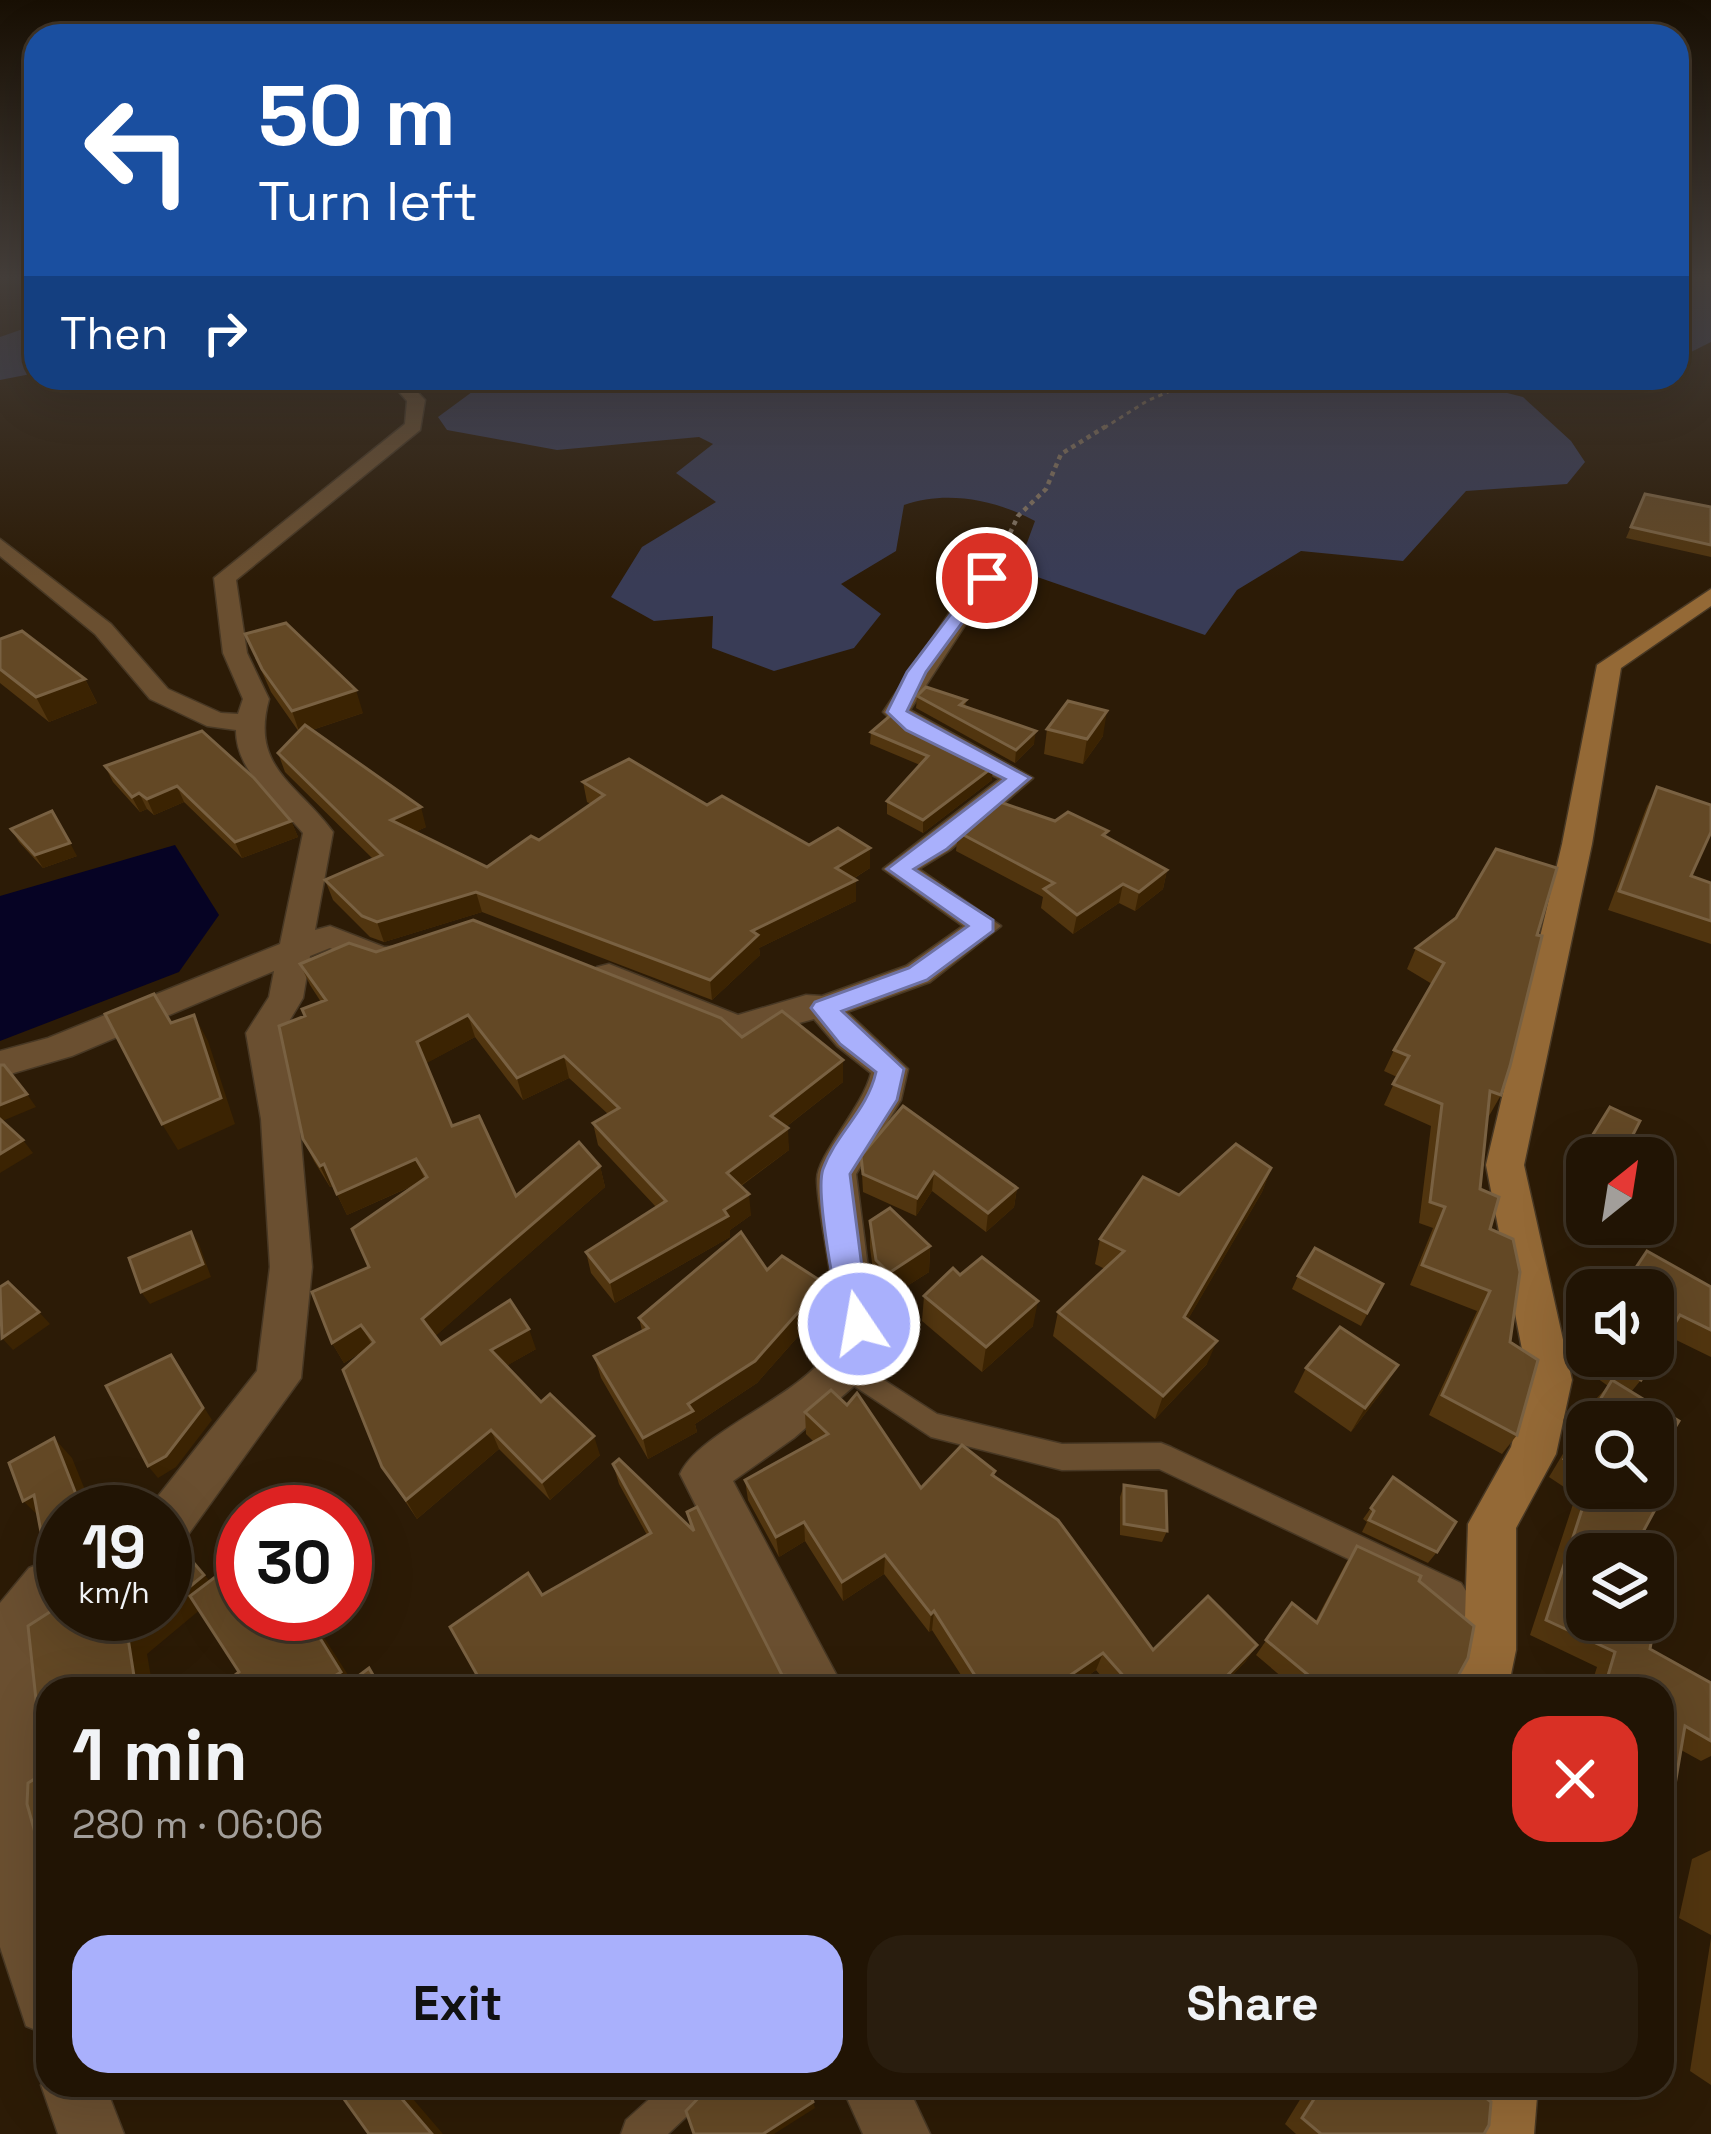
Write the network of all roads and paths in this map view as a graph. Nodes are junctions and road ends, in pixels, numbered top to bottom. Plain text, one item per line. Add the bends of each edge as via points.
1 (406, 390) edge
2 (1172, 390) edge
3 (0, 545) edge
4 (999, 556) joint
5 (1711, 596) edge
6 (246, 723) junction
7 (422, 946) edge
8 (572, 961) edge
9 (824, 1008) junction
10 (0, 1064) edge
11 (844, 1366) junction
12 (192, 1491) edge
13 (10, 1604) edge
14 (1490, 1650) junction
15 (811, 1677) edge
16 (1483, 1677) edge
17 (36, 1965) edge
18 (77, 2097) edge
19 (680, 2097) edge
20 (879, 2097) edge
21 (1505, 2097) edge
22 (91, 2134) edge
23 (640, 2134) edge
24 (897, 2134) edge
25 (1502, 2134) edge

1 - 6 street via 416,400 414,426 225,578 235,653 256,699
2 - 4 path via 1060,454
3 - 6 street via 103,629 159,694 215,720
4 - 9 street via 896,712 1019,778 898,869 985,926 918,974
5 - 14 street via 1609,664 1505,1165 1550,1380 1533,1454 1492,1524
6 - 12 street via 250,749 272,786 318,832 286,998 264,1034 280,1119 289,1289 279,1378
7 - 10 street via 382,958 330,936
8 - 9 street via 736,1028
9 - 11 street via 890,1069 883,1100 836,1173 859,1324
11 - 14 lane via 931,1425 1062,1457 1162,1456 1451,1593
11 - 15 street via 704,1474
13 - 17 street via 14,1894
14 - 16 street
18 - 22 street
19 - 23 lane
20 - 24 street
21 - 25 street

